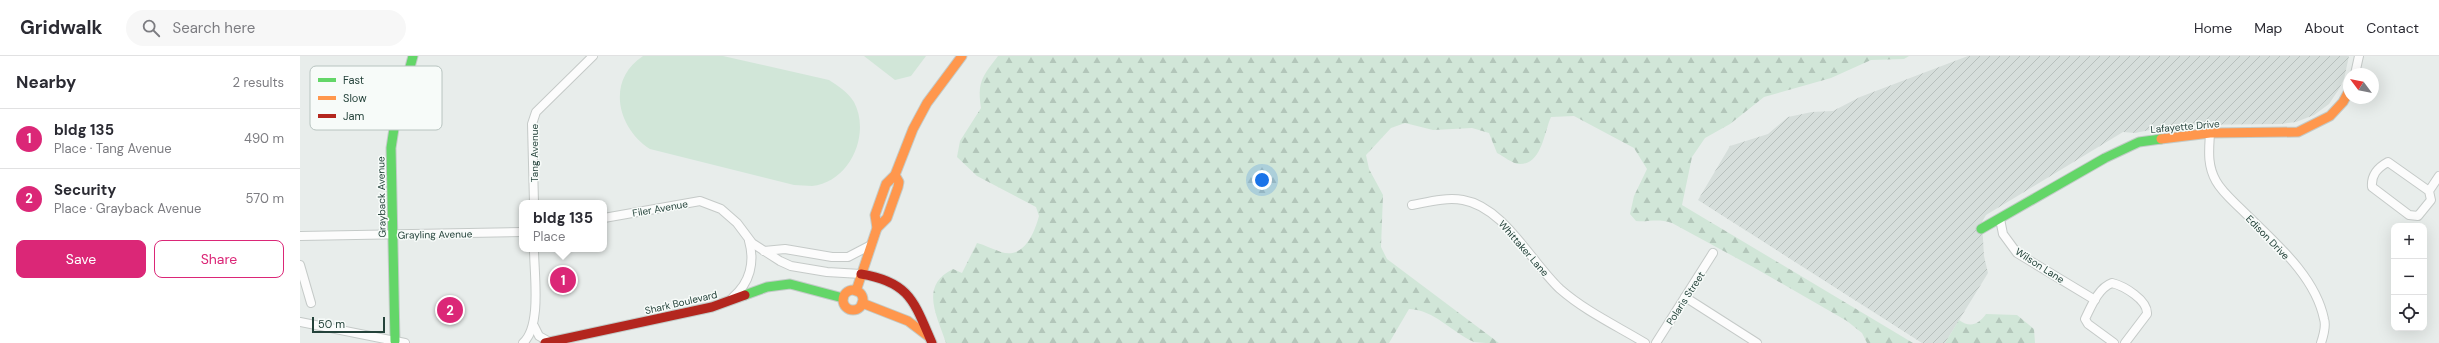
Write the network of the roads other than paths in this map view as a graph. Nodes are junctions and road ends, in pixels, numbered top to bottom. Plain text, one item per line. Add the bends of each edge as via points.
1 (413, 56) edge
2 (593, 56) edge
3 (962, 56) edge
4 (2359, 56) edge
5 (410, 66) edge
6 (2356, 68) edge
7 (2343, 102) edge
8 (394, 130) edge
9 (2210, 133) junction
10 (2439, 176) edge
11 (2429, 192) junction
12 (534, 200) edge
13 (1412, 205) dead end
14 (607, 217) edge
15 (2000, 219) junction
16 (1981, 229) dead end
17 (519, 232) edge
18 (392, 234) junction
19 (300, 236) edge
20 (748, 239) junction
21 (871, 245) junction
22 (764, 251) junction
23 (534, 252) edge
24 (1713, 253) dead end
25 (300, 266) edge
26 (861, 274) junction
27 (856, 291) junction
28 (1685, 297) junction
29 (843, 298) junction
30 (2095, 300) junction
31 (728, 302) junction
32 (311, 303) dead end
33 (862, 303) junction
34 (300, 322) edge
35 (534, 326) junction
36 (931, 340) edge
37 (395, 341) junction
38 (547, 342) edge
39 (405, 343) edge
40 (524, 343) edge
41 (1645, 343) edge
42 (1656, 343) edge
43 (1757, 343) edge
44 (2114, 343) edge
45 (2125, 343) edge
46 (2321, 343) edge

1 - 5 street, Grayback Avenue
2 - 12 street, Tang Avenue via 536,112 532,124
3 - 21 street via 927,103 913,129 895,174 886,184 876,215 877,228
4 - 6 street
7 - 9 street, Lafayette Drive via 2330,116 2298,132
8 - 18 street, Grayback Avenue via 391,148
9 - 15 street, Lafayette Drive via 2162,137 2133,144
9 - 46 street, Edison Drive via 2209,164 2216,181 2302,274 2317,299 2325,320
10 - 11 street
11 - 11 street via 2388,162 2380,166 2372,178 2372,188 2410,215 2418,216 2431,200
13 - 41 street, Whittaker Lane via 1440,200 1462,200 1491,211 1541,270 1562,290
14 - 20 street, Filer Avenue via 700,201 721,209 737,223
15 - 16 street, Lafayette Drive
15 - 30 street, Wilson Lane via 2003,234 2017,253
17 - 18 street, Grayling Avenue
18 - 19 street, Grayling Avenue
18 - 37 street, Grayback Avenue
20 - 22 street, Filer Avenue
20 - 31 street via 752,262 748,278 739,292
21 - 22 street via 848,257 784,249
21 - 26 street
22 - 26 street, Filer Avenue via 791,266
23 - 35 street
24 - 28 street, Polaris Street
25 - 32 street
26 - 27 street
26 - 36 street via 891,281 905,292 916,305
27 - 29 street via 848,292
27 - 33 street via 861,295
28 - 42 street, Polaris Street
28 - 43 street
29 - 31 street, Shark Boulevard via 790,284 767,287
29 - 33 street via 849,310 858,309
30 - 44 street via 2085,319
30 - 45 street via 2104,288 2112,283 2124,288 2146,305 2148,314
31 - 38 street, Shark Boulevard
33 - 36 street via 908,321
34 - 37 street
35 - 38 street via 539,336
35 - 40 street
37 - 39 street

